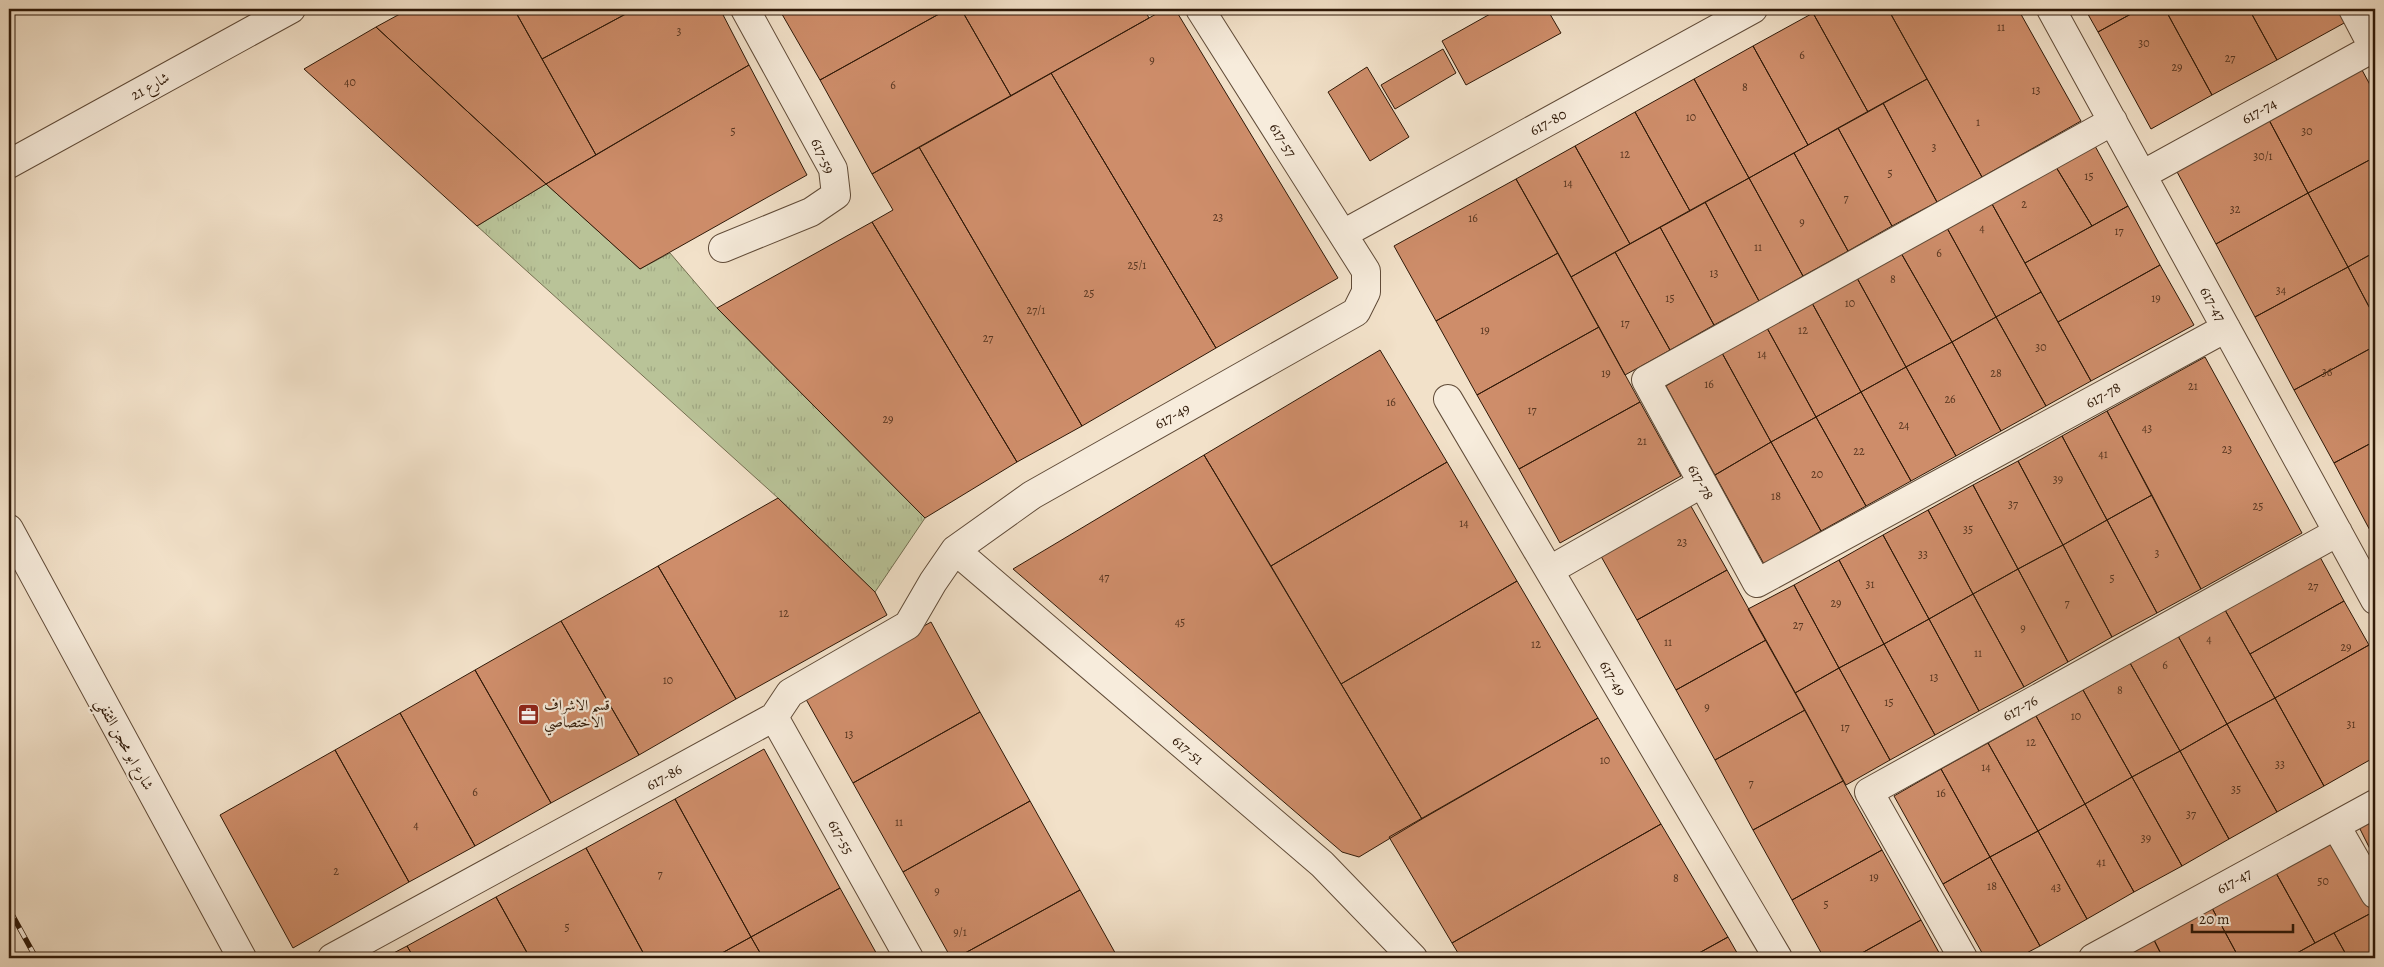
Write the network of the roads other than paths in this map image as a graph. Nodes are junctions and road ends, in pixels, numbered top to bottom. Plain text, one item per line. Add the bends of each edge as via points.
1 (745, 9) edge
2 (1200, 9) edge
3 (1753, 9) edge
4 (2051, 9) edge
5 (2353, 9) edge
6 (288, 10) edge
7 (2375, 48) edge
8 (2113, 121) junction
9 (9, 164) edge
10 (2142, 175) junction
11 (1344, 234) junction
12 (723, 248) dead end
13 (1366, 270) joint
14 (2226, 328) junction
15 (1448, 399) dead end
16 (1701, 484) junction
17 (9, 529) edge
18 (2338, 532) junction
19 (955, 550) junction
20 (1550, 570) junction
21 (2375, 600) edge
22 (774, 717) junction
23 (2375, 804) edge
24 (2336, 826) junction
25 (2375, 894) edge
26 (242, 958) edge
27 (332, 958) edge
28 (909, 958) edge
29 (1413, 958) edge
30 (1778, 958) edge
31 (1963, 958) edge
32 (2093, 958) edge

1 - 12 street, 617-59 via 833,169 836,195 812,212
2 - 11 street, 617-57
3 - 11 street, 617-80
4 - 8 street, 617-47
5 - 7 street
6 - 9 street, شارع 21
7 - 10 street, 617-74
8 - 10 street, 617-47
8 - 16 street, 617-78 via 1646,380
10 - 14 street, 617-47
11 - 13 street, 617-57
13 - 19 street, 617-49 via 1366,292 1356,312 1032,495
14 - 16 street, 617-78 via 1757,584
14 - 18 street, 617-47
15 - 20 street, 617-49
16 - 20 street
17 - 26 street, شارع ابو محجن الثقفي
18 - 21 street, 617-47
18 - 31 street, 617-76 via 1869,792
19 - 22 street, 617-86 via 908,625 790,693
19 - 29 street, 617-51 via 1322,864
20 - 30 street, 617-49
22 - 27 street, 617-86
22 - 28 street, 617-55
23 - 24 street, 617-47
24 - 25 street
24 - 32 street, 617-47

